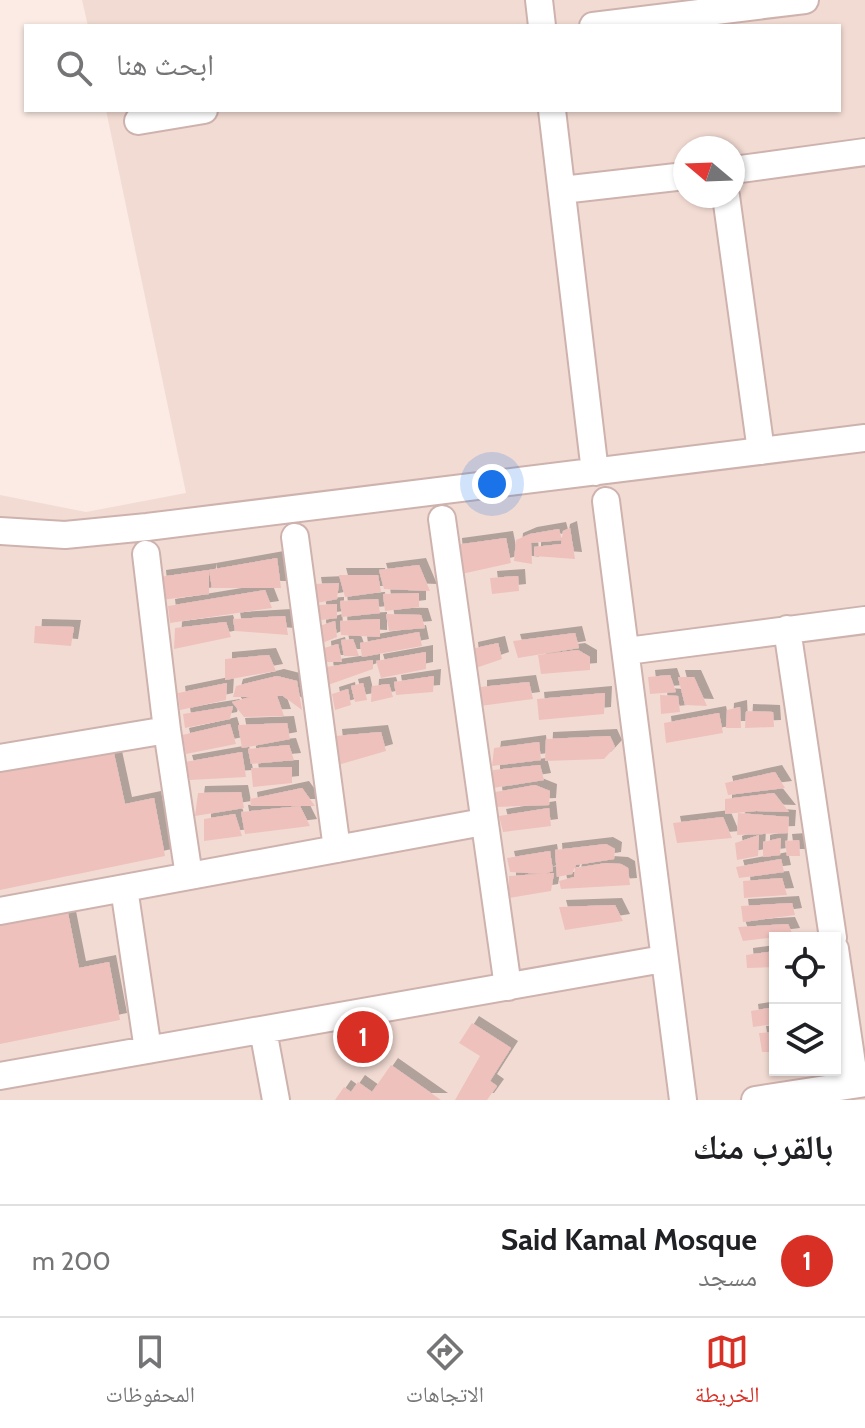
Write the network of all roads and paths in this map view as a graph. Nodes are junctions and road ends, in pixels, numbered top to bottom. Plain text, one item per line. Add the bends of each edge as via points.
1 (539, 0) edge
2 (805, 0) edge
3 (542, 24) edge
4 (609, 24) edge
5 (192, 112) edge
6 (552, 112) edge
7 (138, 121) dead end
8 (865, 152) edge
9 (745, 168) edge
10 (673, 177) edge
11 (562, 190) junction
12 (728, 208) edge
13 (865, 438) edge
14 (761, 451) junction
15 (595, 472) junction
16 (606, 501) dead end
17 (442, 519) dead end
18 (0, 531) edge
19 (295, 537) dead end
20 (146, 554) dead end
21 (865, 620) edge
22 (787, 629) junction
23 (627, 651) junction
24 (167, 730) junction
25 (0, 758) edge
26 (483, 822) junction
27 (337, 849) junction
28 (189, 876) junction
29 (124, 888) junction
30 (0, 911) edge
31 (832, 932) edge
32 (663, 959) junction
33 (841, 981) edge
34 (508, 987) junction
35 (263, 1030) junction
36 (148, 1050) junction
37 (0, 1076) edge
38 (860, 1083) edge
39 (276, 1100) edge
40 (683, 1100) edge
41 (755, 1100) edge

1 - 3 street
2 - 4 street
5 - 7 street
6 - 11 street
8 - 9 street
10 - 11 street
11 - 15 street
12 - 14 street
13 - 14 street
14 - 15 street
15 - 18 street via 147,527 65,535
16 - 23 street
17 - 26 street
19 - 27 street
20 - 24 street
21 - 22 street
22 - 23 street
22 - 31 street
23 - 32 street
24 - 25 street
24 - 28 street
26 - 27 street
26 - 34 street
27 - 28 street
28 - 29 street
29 - 30 street
29 - 36 street
32 - 34 street
32 - 40 street
33 - 38 street
34 - 35 street
35 - 36 street
35 - 39 street
36 - 37 street
38 - 41 street

